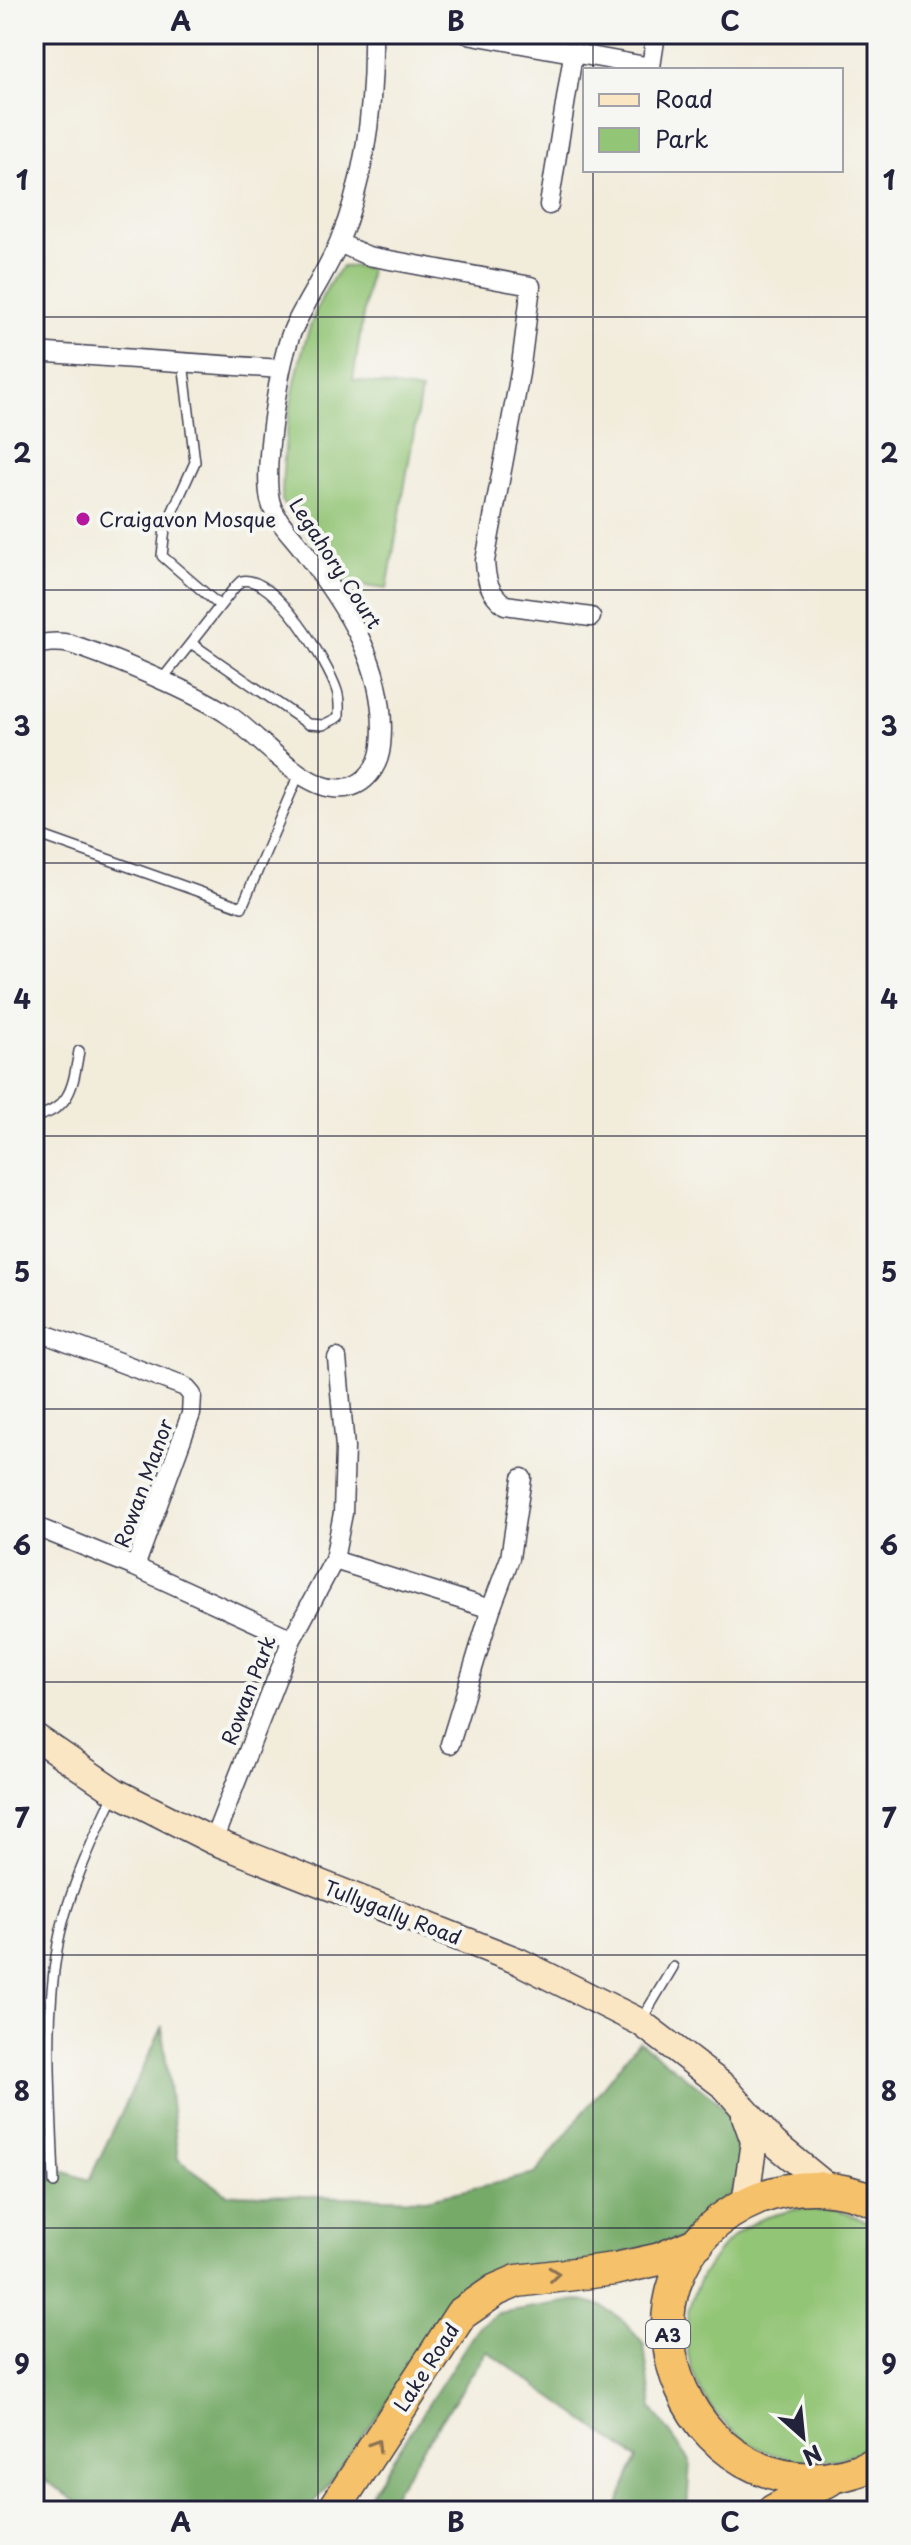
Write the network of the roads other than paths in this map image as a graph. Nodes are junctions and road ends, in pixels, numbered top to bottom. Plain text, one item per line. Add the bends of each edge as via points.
1 (373, 34) edge
2 (467, 34) edge
3 (474, 34) edge
4 (656, 34) edge
5 (573, 55) junction
6 (549, 205) dead end
7 (339, 243) junction
8 (34, 352) edge
9 (183, 362) junction
10 (281, 369) junction
11 (220, 606) junction
12 (591, 617) dead end
13 (191, 643) junction
14 (34, 645) edge
15 (160, 682) junction
16 (299, 774) junction
17 (34, 833) edge
18 (79, 1051) dead end
19 (34, 1117) edge
20 (34, 1330) edge
21 (337, 1358) dead end
22 (522, 1478) dead end
23 (34, 1526) edge
24 (334, 1560) junction
25 (135, 1567) junction
26 (491, 1609) junction
27 (292, 1639) junction
28 (34, 1736) edge
29 (450, 1744) dead end
30 (116, 1792) junction
31 (213, 1841) junction
32 (673, 1967) dead end
33 (640, 2022) junction
34 (740, 2105) junction
35 (54, 2183) dead end
36 (829, 2188) junction
37 (876, 2201) edge
38 (745, 2204) junction
39 (698, 2243) junction
40 (877, 2463) edge
41 (836, 2477) junction
42 (333, 2511) edge
43 (773, 2511) edge

1 - 7 street, Legahory Court via 368,134
2 - 3 street
3 - 5 street
4 - 5 street via 651,67
5 - 6 street
7 - 10 street, Legahory Court via 293,330
7 - 12 street via 368,256 531,286 485,575 505,605
8 - 9 street
9 - 10 street
9 - 11 lane via 195,462 165,528 162,556
10 - 16 street, Legahory Court via 270,498 274,513 355,627 373,663 383,705 380,755 369,776 334,789
11 - 13 lane
11 - 13 lane via 246,580 274,594 330,676 339,717 323,725 308,724
13 - 15 lane
14 - 15 street, Legahory Court via 67,643
15 - 16 street, Legahory Court via 229,715
16 - 17 lane via 242,907
18 - 19 lane via 72,1091 62,1103
20 - 25 street, Rowan Manor via 185,1387 192,1395 191,1414
21 - 24 street, Rowan Park via 345,1448 343,1513
22 - 26 street via 510,1558
23 - 25 street, Rowan Manor
24 - 26 street
24 - 27 street, Rowan Park
25 - 27 street, Rowan Manor
26 - 29 street
27 - 31 street, Rowan Park
28 - 30 street, Tullygally Road
30 - 31 street, Tullygally Road
30 - 35 lane via 92,1841 57,1946 50,2000
31 - 33 street, Tullygally Road via 518,1961
32 - 33 lane
33 - 34 street, Tullygally Road via 713,2077
34 - 36 street, Tullygally Road via 774,2143
34 - 38 street, Tullygally Road via 754,2141
36 - 37 highway, A3
36 - 38 highway, A3 via 800,2188
38 - 39 highway, A3
39 - 41 highway, A3 via 679,2276 668,2314 668,2352 698,2423 726,2449 759,2468 797,2477
42 -> 39 highway, Lake Road / A3 via 461,2314 517,2281 615,2269
40 - 41 highway, A3
41 - 43 highway, A3

